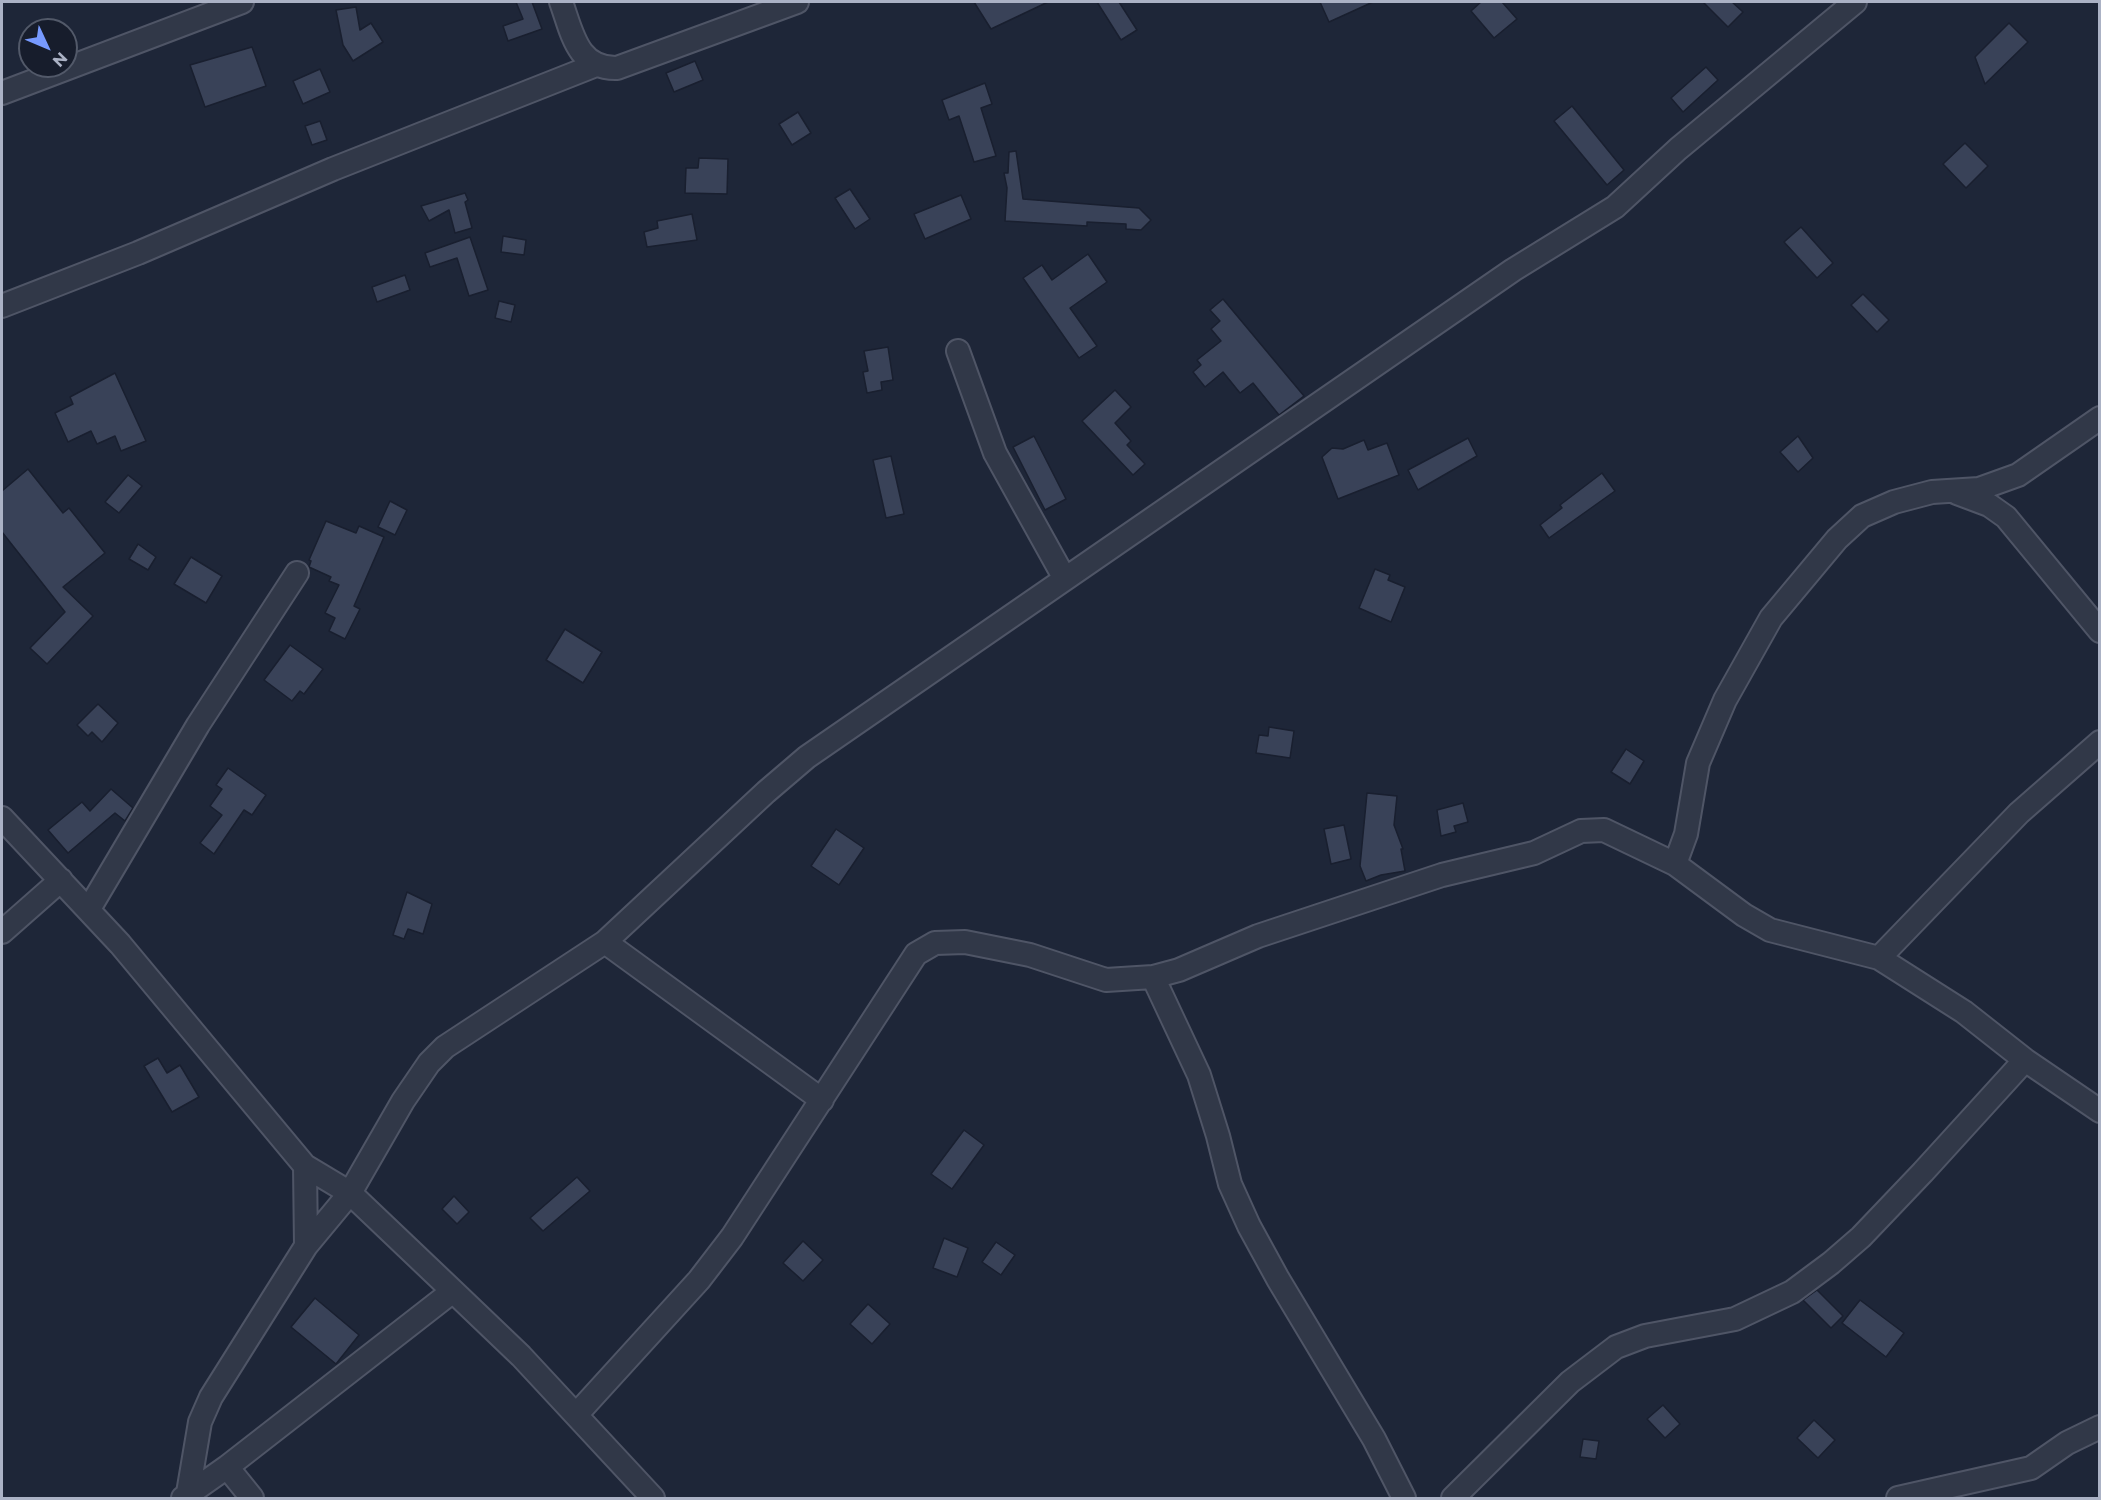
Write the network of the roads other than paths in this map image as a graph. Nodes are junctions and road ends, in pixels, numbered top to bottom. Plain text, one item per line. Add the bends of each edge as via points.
1 (242, 2) edge
2 (561, 2) edge
3 (797, 2) edge
4 (1855, 2) edge
5 (596, 65) junction
6 (2, 93) edge
7 (2, 306) edge
8 (958, 351) dead end
9 (2100, 418) edge
10 (1953, 491) junction
11 (297, 573) dead end
12 (1065, 579) junction
13 (2100, 632) edge
14 (2100, 742) edge
15 (2, 818) edge
16 (1675, 864) junction
17 (61, 880) junction
18 (89, 909) junction
19 (2, 932) edge
20 (605, 942) junction
21 (1879, 958) junction
22 (1153, 977) junction
23 (2025, 1060) junction
24 (822, 1100) junction
25 (2100, 1111) edge
26 (305, 1166) junction
27 (350, 1193) junction
28 (306, 1246) junction
29 (453, 1291) junction
30 (576, 1415) junction
31 (2100, 1426) edge
32 (227, 1467) junction
33 (185, 1496) edge
34 (252, 1498) edge
35 (653, 1498) edge
36 (1404, 1498) edge
37 (1453, 1498) edge
38 (1898, 1498) edge

1 - 6 street
2 - 5 street via 580,52
3 - 5 street via 616,68
4 - 12 street via 1678,149 1615,207 1513,270
5 - 7 street
8 - 12 street via 995,453
9 - 10 street via 2018,475 1979,489
10 - 13 street via 1989,505 2006,517
10 - 16 street via 1894,502 1862,516 1837,539 1771,618 1725,700 1698,763 1686,834
11 - 18 street via 198,725
12 - 20 street via 807,757
14 - 21 street via 2019,813
15 - 17 street
16 - 21 street via 1770,930
16 - 22 street via 1604,830 1581,831 1534,853 1442,875 1258,936
17 - 18 street
17 - 19 street
18 - 26 street
20 - 24 street
20 - 27 street via 445,1047 403,1101
21 - 23 street via 1964,1012
22 - 24 street via 1106,980 1030,955 965,942 935,943 916,954
22 - 36 street via 1199,1075 1230,1184 1250,1226
23 - 25 street
23 - 37 street via 1861,1237 1831,1263 1792,1292 1735,1319 1645,1336 1616,1347 1570,1382
24 - 30 street via 699,1280
26 - 27 street
26 - 28 street
27 - 28 street
27 - 29 street
28 - 33 street via 203,1410
29 - 30 street
29 - 32 street
30 - 35 street
31 - 38 street via 2031,1468
32 - 33 street
32 - 34 street

